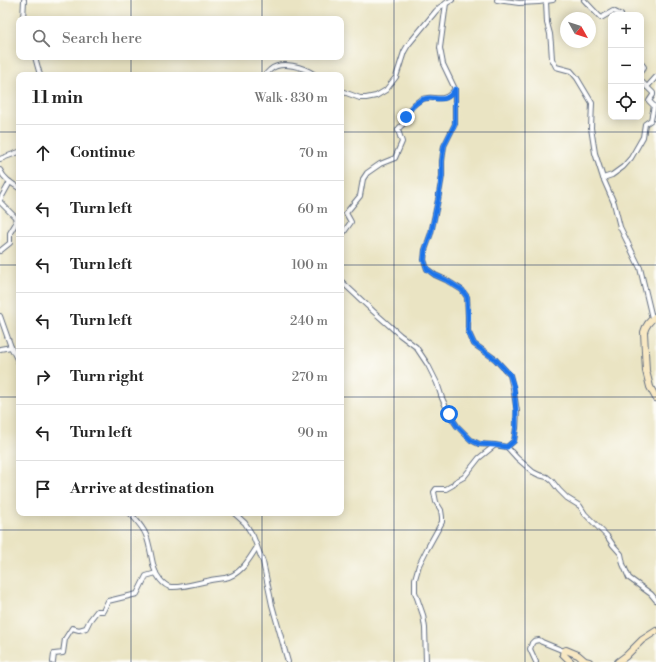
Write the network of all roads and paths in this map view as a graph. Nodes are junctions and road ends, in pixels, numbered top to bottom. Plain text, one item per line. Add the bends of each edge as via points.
1 (24, 0) edge
2 (452, 0) edge
3 (497, 0) edge
4 (553, 0) edge
5 (584, 0) edge
6 (546, 1) edge
7 (446, 3) junction
8 (608, 14) edge
9 (23, 16) edge
10 (36, 60) edge
11 (39, 72) edge
12 (268, 72) edge
13 (310, 72) edge
14 (656, 77) edge
15 (644, 84) edge
16 (647, 87) junction
17 (455, 89) junction
18 (344, 92) edge
19 (16, 153) edge
20 (0, 159) edge
21 (0, 170) edge
22 (603, 178) junction
23 (10, 182) junction
24 (16, 186) edge
25 (0, 201) edge
26 (344, 232) edge
27 (0, 251) edge
28 (344, 284) edge
29 (0, 316) edge
30 (654, 317) edge
31 (11, 347) junction
32 (0, 349) edge
33 (16, 357) edge
34 (656, 398) edge
35 (495, 445) junction
36 (507, 447) junction
37 (132, 516) edge
38 (238, 516) edge
39 (257, 547) junction
40 (156, 572) junction
41 (656, 600) edge
42 (656, 631) edge
43 (564, 652) junction
44 (53, 662) edge
45 (288, 662) edge
46 (426, 662) edge
47 (536, 662) edge
48 (571, 662) edge
49 (589, 662) edge
50 (618, 662) edge

1 - 9 street
2 - 7 street
3 - 6 street via 519,3
4 - 6 street
5 - 8 street via 601,18
6 - 22 street via 552,59 556,67 571,71 592,103 591,128
7 - 17 street via 440,48 443,64
7 - 18 street via 436,11 408,45 398,74 386,90 366,98
10 - 11 street
12 - 13 street via 281,66 301,67
14 - 16 street
15 - 16 street
16 - 22 street via 654,95 649,101 654,106 651,120 645,124 643,137 623,167
17 - 26 street via 445,98 419,100 408,112 398,130 402,142 395,158 367,173 363,179 360,196 346,213 351,222
17 - 36 street via 455,124 444,146 438,200 424,260 427,269 462,290 467,297 468,331 474,344 495,359 510,375 514,388 516,428 514,441
19 - 20 street
21 - 23 street
22 - 30 street via 614,203 620,227 640,268
23 - 24 street
23 - 25 street
25 - 27 street via 16,223 10,234 10,243
28 - 35 street via 416,347 438,383 449,414 457,426 471,440 479,444
29 - 31 street
30 - 34 main road via 644,332 646,371
31 - 32 street
31 - 33 street
35 - 36 street
35 - 46 street via 464,477 446,489 436,488 434,492 441,510 442,522 419,565 415,579 415,592 425,628
36 - 41 street via 527,468 547,477 567,498 580,506 621,554 629,578
37 - 40 street via 146,535
38 - 39 street via 246,523
39 - 40 street via 240,571 226,578 170,587 164,584
39 - 45 street
40 - 44 street via 146,576 137,594 108,601 103,612 97,611 86,628 72,628 65,639 63,653 54,654
42 - 50 main road
43 - 47 street via 539,640 534,641 530,649
43 - 48 main road
43 - 49 main road via 566,650 575,653

